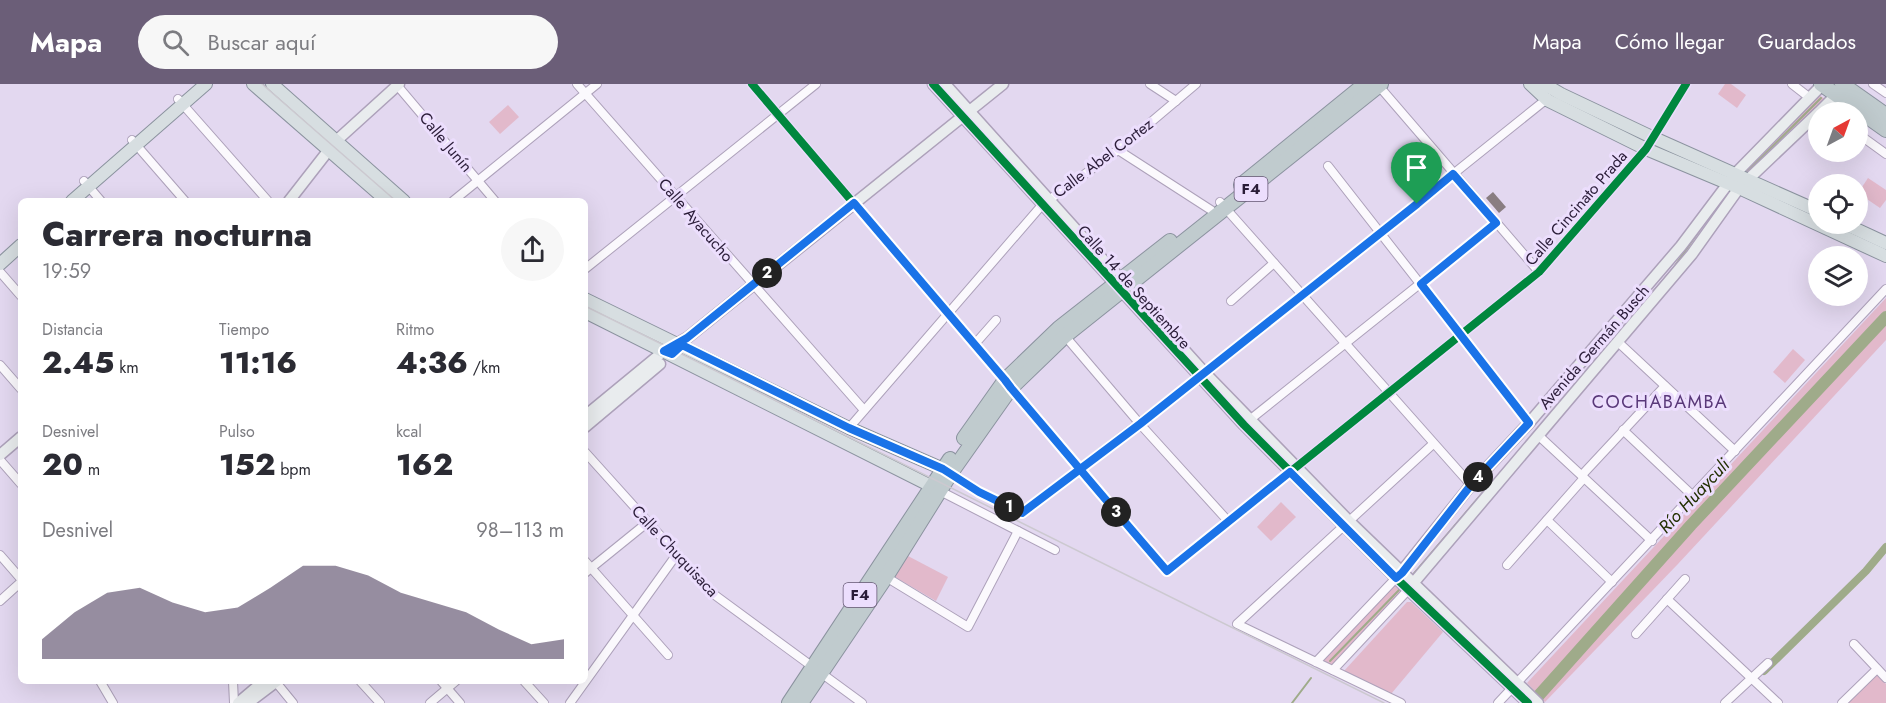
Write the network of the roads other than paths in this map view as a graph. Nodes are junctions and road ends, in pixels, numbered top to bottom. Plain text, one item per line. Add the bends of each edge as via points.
1 (195, 84) edge
2 (206, 84) edge
3 (253, 84) edge
4 (272, 84) edge
5 (397, 84) edge
6 (577, 84) edge
7 (597, 84) edge
8 (752, 84) edge
9 (816, 84) edge
10 (933, 84) edge
11 (945, 84) edge
12 (1003, 84) edge
13 (1150, 84) edge
14 (1196, 84) edge
15 (1375, 84) edge
16 (1530, 84) edge
17 (1686, 84) edge
18 (1791, 84) edge
19 (1822, 84) edge
20 (1873, 84) edge
21 (1843, 87) edge
22 (1548, 91) edge
23 (1886, 93) edge
24 (585, 94) junction
25 (1810, 98) junction
26 (181, 101) junction
27 (1176, 101) junction
28 (1830, 102) edge
29 (777, 114) junction
30 (966, 115) junction
31 (1886, 115) edge
32 (1808, 125) edge
33 (1886, 130) edge
34 (1654, 138) junction
35 (1868, 141) edge
36 (134, 142) junction
37 (331, 146) junction
38 (1646, 148) junction
39 (1118, 150) junction
40 (1886, 154) edge
41 (1329, 166) dead end
42 (1736, 173) junction
43 (1453, 174) junction
44 (1749, 179) junction
45 (478, 180) junction
46 (86, 184) junction
47 (1734, 186) junction
48 (675, 196) junction
49 (66, 198) edge
50 (74, 198) edge
51 (98, 198) edge
52 (182, 198) edge
53 (265, 198) edge
54 (291, 198) edge
55 (378, 198) edge
56 (400, 198) edge
57 (457, 198) edge
58 (493, 198) edge
59 (1046, 202) junction
60 (854, 203) junction
61 (1808, 206) edge
62 (1219, 210) junction
63 (1496, 223) junction
64 (1381, 233) junction
65 (1867, 234) edge
66 (18, 240) edge
67 (1886, 243) edge
68 (18, 248) edge
69 (0, 255) edge
70 (1886, 256) edge
71 (1274, 263) junction
72 (0, 264) edge
73 (588, 267) edge
74 (0, 272) edge
75 (1539, 272) junction
76 (1421, 284) junction
77 (753, 285) junction
78 (1120, 285) junction
79 (1886, 289) edge
80 (18, 293) edge
81 (1302, 295) junction
82 (588, 301) edge
83 (1230, 301) dead end
84 (588, 313) edge
85 (947, 314) junction
86 (996, 320) dead end
87 (1462, 335) junction
88 (1065, 336) junction
89 (1618, 342) junction
90 (1346, 344) junction
91 (974, 345) junction
92 (676, 347) junction
93 (0, 365) edge
94 (1202, 375) junction
95 (1008, 384) junction
96 (18, 386) edge
97 (1665, 386) junction
98 (1389, 393) junction
99 (864, 410) junction
100 (588, 414) edge
101 (1247, 422) junction
102 (1529, 423) junction
103 (588, 424) edge
104 (1140, 424) junction
105 (849, 428) junction
106 (1623, 430) junction
107 (1539, 435) junction
108 (18, 440) edge
109 (1433, 444) junction
110 (1735, 451) junction
111 (0, 455) edge
112 (588, 455) edge
113 (0, 460) edge
114 (1079, 468) junction
115 (1293, 469) junction
116 (947, 471) junction
117 (1583, 476) junction
118 (18, 481) edge
119 (1471, 485) junction
120 (936, 489) junction
121 (1693, 496) junction
122 (1547, 520) junction
123 (1228, 521) junction
124 (648, 522) junction
125 (1345, 523) junction
126 (1018, 531) junction
127 (1652, 541) junction
128 (1055, 550) dead end
129 (677, 554) junction
130 (0, 555) edge
131 (1507, 565) dead end
132 (588, 570) edge
133 (1399, 576) junction
134 (18, 577) edge
135 (886, 577) junction
136 (1685, 579) dead end
137 (1612, 582) junction
138 (18, 584) edge
139 (1411, 586) junction
140 (1667, 599) junction
141 (0, 601) edge
142 (633, 615) junction
143 (1636, 634) dead end
144 (1854, 644) dead end
145 (668, 655) dead end
146 (1316, 662) junction
147 (1768, 663) dead end
148 (1333, 669) junction
149 (1877, 669) junction
150 (817, 670) junction
151 (588, 678) edge
152 (1752, 678) junction
153 (1886, 678) edge
154 (102, 684) edge
155 (233, 684) edge
156 (260, 684) edge
157 (272, 684) edge
158 (278, 684) edge
159 (363, 684) edge
160 (444, 684) edge
161 (452, 684) edge
162 (527, 684) edge
163 (584, 684) edge
164 (1515, 685) junction
165 (447, 688) junction
166 (1533, 702) edge
167 (113, 703) edge
168 (236, 703) edge
169 (248, 703) edge
170 (293, 703) edge
171 (380, 703) edge
172 (430, 703) edge
173 (460, 703) edge
174 (544, 703) edge
175 (570, 703) edge
176 (789, 703) edge
177 (801, 703) edge
178 (862, 703) edge
179 (1401, 703) edge
180 (1498, 703) edge
181 (1725, 703) edge
182 (1778, 703) edge
183 (1842, 703) edge

1 - 26 main road
2 - 26 main road
3 - 37 main road
4 - 37 main road
5 - 37 street
5 - 45 street, Calle Junín
6 - 24 street, Calle Ayacucho
7 - 24 street
8 - 29 street
9 - 29 street
10 - 30 street, Calle 14 de Septiembre
11 - 30 street, Calle 14 de Septiembre
12 - 30 street
13 - 27 street
14 - 27 street, Calle Abel Cortez
15 - 43 street
15 - 62 highway, F4
16 - 22 main road
17 - 34 street, Calle Cincinato Prada
18 - 25 street
19 - 21 highway
19 - 25 street, Avenida Germán Busch
20 - 23 street
21 - 28 street, Avenida Germán Busch
21 - 31 highway
21 - 33 highway
22 - 34 main road
22 - 38 main road
22 - 43 street
24 - 45 street
24 - 48 street, Calle Ayacucho
25 - 42 street, Avenida Germán Busch
26 - 36 main road
26 - 53 street
27 - 39 street, Calle Abel Cortez
29 - 48 street
29 - 60 street
30 - 59 street, Calle 14 de Septiembre
30 - 60 street
32 - 44 street, Avenida Germán Busch
34 - 38 street, Calle Cincinato Prada
34 - 42 main road
35 - 40 street
36 - 46 main road
36 - 52 street
37 - 54 street
37 - 55 main road
37 - 56 main road
38 - 47 main road
38 - 75 street, Calle Cincinato Prada
39 - 59 street, Calle Abel Cortez
39 - 62 street
41 - 64 street
42 - 44 main road
42 - 47 street, Avenida Germán Busch
43 - 63 street
43 - 64 street
44 - 47 street, Avenida Germán Busch
44 - 61 main road
45 - 57 street
45 - 58 street, Calle Junín
46 - 49 main road
46 - 50 main road
46 - 51 street
47 - 70 main road
47 - 89 street, Avenida Germán Busch via 1692,254
47 - 102 street, Avenida Germán Busch
48 - 73 street
48 - 77 street, Calle Ayacucho
59 - 78 street, Calle 14 de Septiembre
59 - 85 street, Calle Abel Cortez
60 - 77 street
60 - 85 street
62 - 71 street
62 - 78 highway, F4
63 - 75 street
63 - 76 street
64 - 76 street
64 - 81 street
65 - 67 main road
66 - 69 main road
68 - 72 main road
71 - 81 street
71 - 83 street
74 - 80 street
75 - 87 street, Calle Cincinato Prada
76 - 87 street
76 - 90 street
77 - 92 street
77 - 99 street, Calle Ayacucho
78 - 88 highway, F4
78 - 94 street, Calle 14 de Septiembre
78 - 95 highway, F4 via 1059,328
79 - 110 street
81 - 90 street
81 - 94 street
82 - 92 main road
84 - 92 main road
85 - 91 street
85 - 99 street, Calle Abel Cortez
86 - 91 street
87 - 98 street, Calle Cincinato Prada
87 - 102 street
88 - 95 highway, F4
88 - 104 street
89 - 97 street
89 - 107 street, Avenida Germán Busch
90 - 98 street
90 - 101 street
91 - 95 street
92 - 100 street
92 - 103 street
92 - 105 main road
92 - 120 main road
93 - 96 street
94 - 101 street, Calle 14 de Septiembre
94 - 104 street
95 - 114 street
95 - 116 highway, F4
97 - 106 street
97 - 110 street
98 - 109 street
98 - 115 street, Calle Cincinato Prada
99 - 105 street, Calle Abel Cortez
101 - 115 street, Calle 14 de Septiembre
102 - 119 street, Avenida Germán Busch
104 - 114 street
104 - 123 street
105 - 116 main road
106 - 117 street
106 - 121 street
107 - 117 street
107 - 139 street, Avenida Germán Busch
108 - 111 street
109 - 119 street
109 - 125 street
110 - 121 street
112 - 124 street, Calle Chuquisaca
113 - 118 street
114 - 116 street via 1022,513
114 - 123 street, Calle Cincinato Prada via 1167,571
115 - 123 street, Calle Cincinato Prada
115 - 125 street, Calle 14 de Septiembre
116 - 120 highway, F4
117 - 122 street
117 - 127 street
119 - 133 street, Avenida Germán Busch
120 - 126 street
120 - 135 highway, F4
120 - 150 highway, F4
121 - 127 street
122 - 131 street
122 - 137 street
124 - 129 street, Calle Chuquisaca
124 - 132 street
125 - 133 street, Calle 14 de Septiembre
125 - 146 street via 1237,624
126 - 128 street
126 - 135 street via 968,627
127 - 137 street
129 - 142 street
129 - 150 street, Calle Chuquisaca via 723,603
130 - 134 street
132 - 142 street
133 - 139 street, Calle 14 de Septiembre
133 - 146 street, Avenida Germán Busch
135 - 150 highway, F4
136 - 140 street
137 - 164 street
138 - 141 street
139 - 148 street, Avenida Germán Busch
139 - 164 street, Calle 14 de Septiembre
140 - 143 street
140 - 152 street
142 - 145 street
142 - 151 street
144 - 149 street
146 - 148 street
147 - 152 street
148 - 179 street
149 - 153 street
149 - 183 street
150 - 176 highway, F4
150 - 177 highway, F4
150 - 178 street, Calle Chuquisaca
152 - 181 street
152 - 182 street
154 - 167 street
155 - 168 street
156 - 168 street
157 - 169 street
158 - 170 street
159 - 171 street
160 - 165 street
161 - 165 street
162 - 174 street
163 - 175 street
164 - 166 street, Calle 14 de Septiembre
164 - 180 street
165 - 172 street
165 - 173 street

